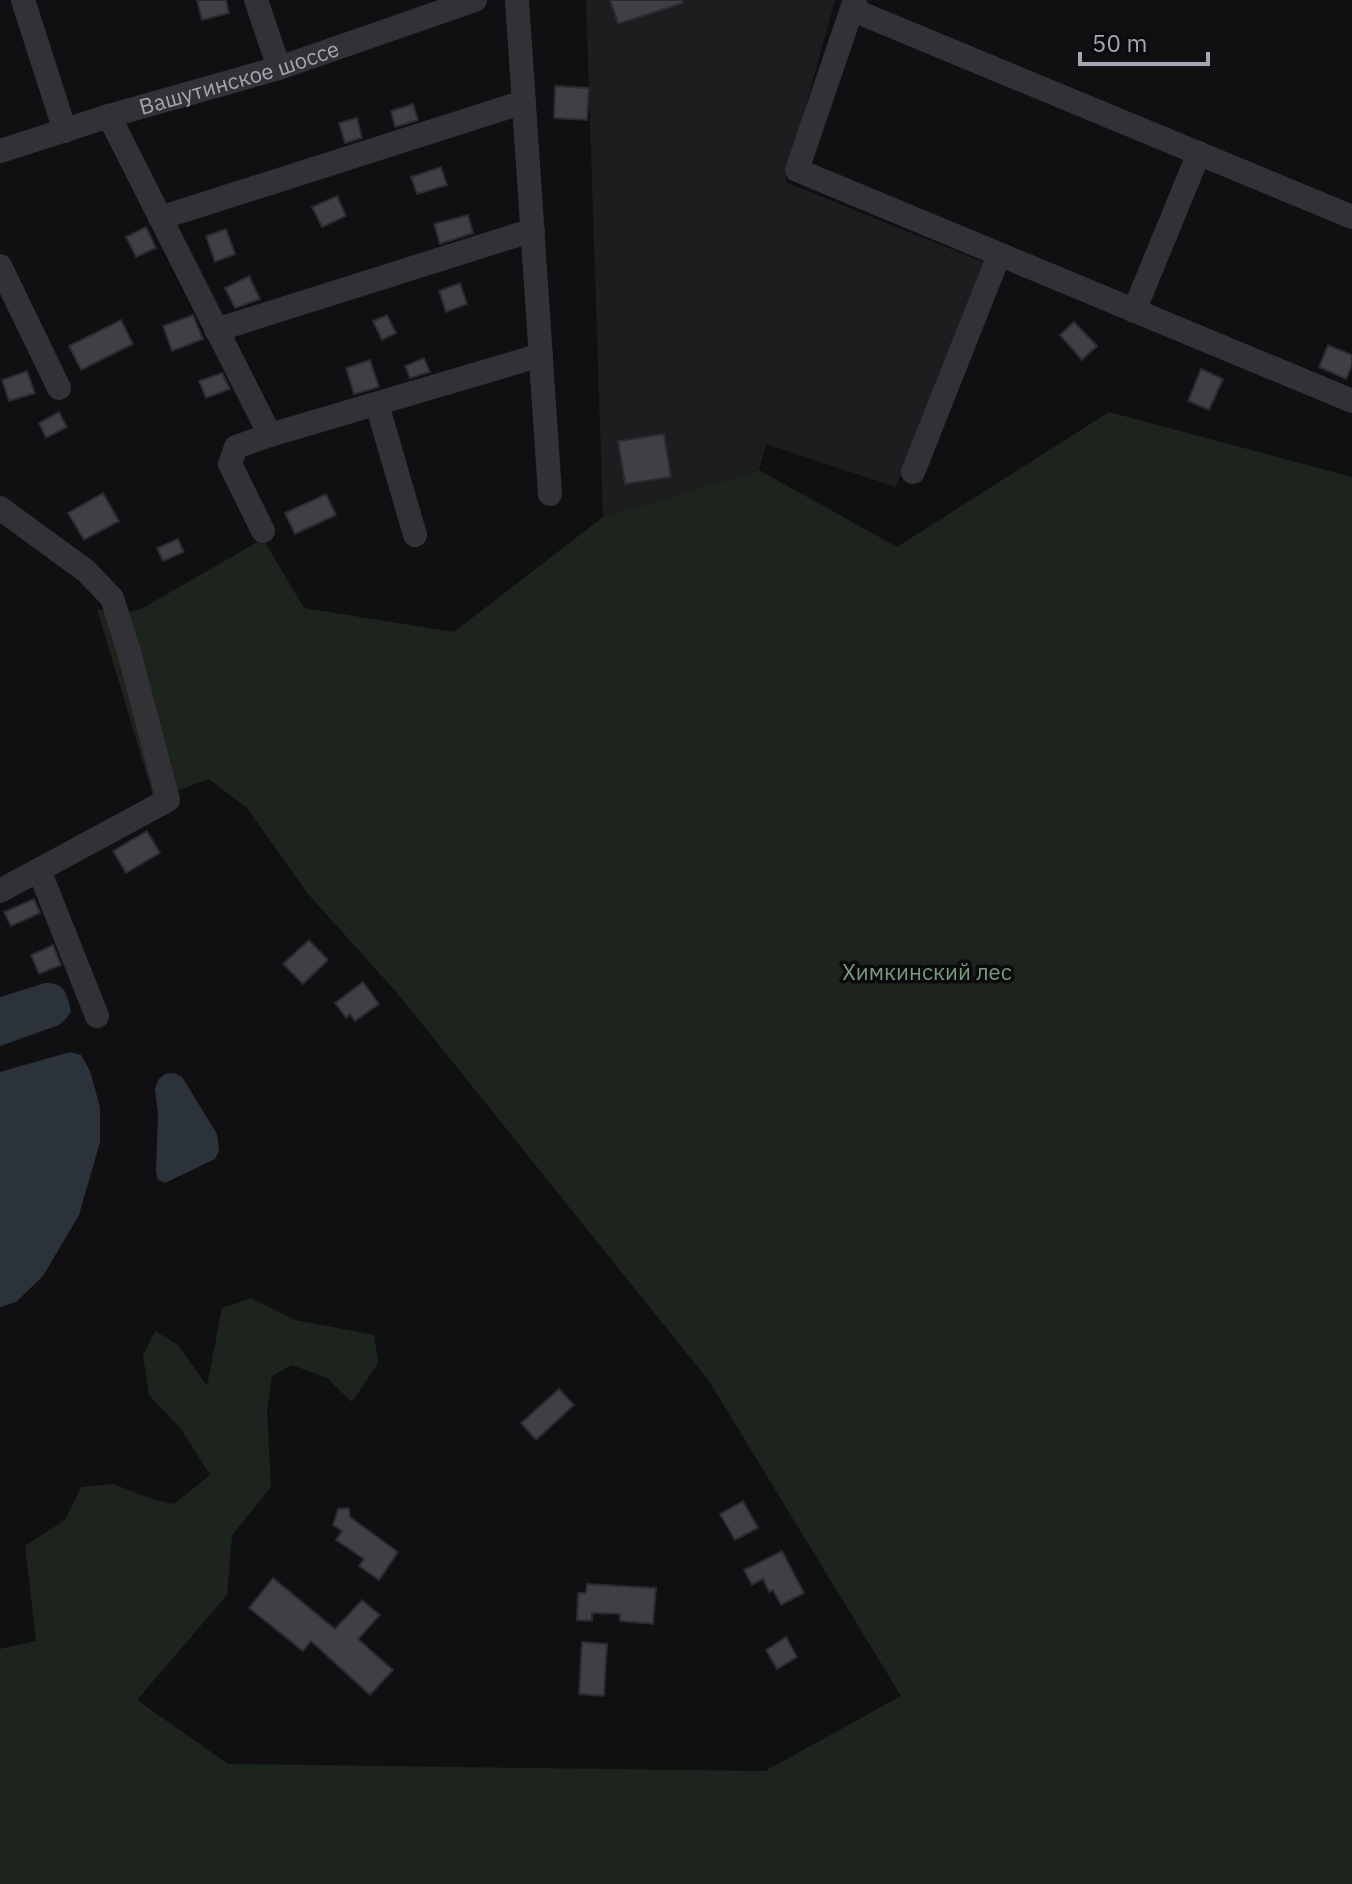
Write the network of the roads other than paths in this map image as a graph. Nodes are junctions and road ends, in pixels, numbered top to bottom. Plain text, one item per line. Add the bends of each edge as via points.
1 (23, 0) edge
2 (256, 0) edge
3 (472, 0) edge
4 (517, 0) edge
5 (854, 5) edge
6 (279, 68) junction
7 (524, 102) junction
8 (109, 116) junction
9 (65, 131) junction
10 (0, 151) edge
11 (1199, 153) junction
12 (1352, 217) edge
13 (160, 218) junction
14 (533, 230) junction
15 (999, 255) junction
16 (0, 266) edge
17 (1134, 311) junction
18 (216, 330) junction
19 (541, 355) junction
20 (59, 388) dead end
21 (1352, 401) edge
22 (377, 404) junction
23 (270, 435) junction
24 (913, 472) dead end
25 (550, 494) dead end
26 (0, 508) edge
27 (263, 531) dead end
28 (415, 535) dead end
29 (39, 870) junction
30 (0, 891) edge
31 (97, 1016) dead end

1 - 9 street
2 - 6 street
3 - 6 street, Вашутинское шоссе
4 - 7 street
5 - 11 street
5 - 15 street via 797,170
6 - 8 street, Вашутинское шоссе
7 - 13 street
7 - 14 street
8 - 9 street, Вашутинское шоссе
8 - 13 street
9 - 10 street, Вашутинское шоссе
11 - 12 street
11 - 17 street
13 - 18 street
14 - 18 street
14 - 19 street
15 - 17 street
15 - 24 street
16 - 20 street
17 - 21 street
18 - 23 street
19 - 22 street
19 - 25 street
22 - 23 street
22 - 28 street
23 - 27 street via 236,447 230,464
26 - 29 street via 86,571 112,598 168,800
29 - 30 street
29 - 31 street

